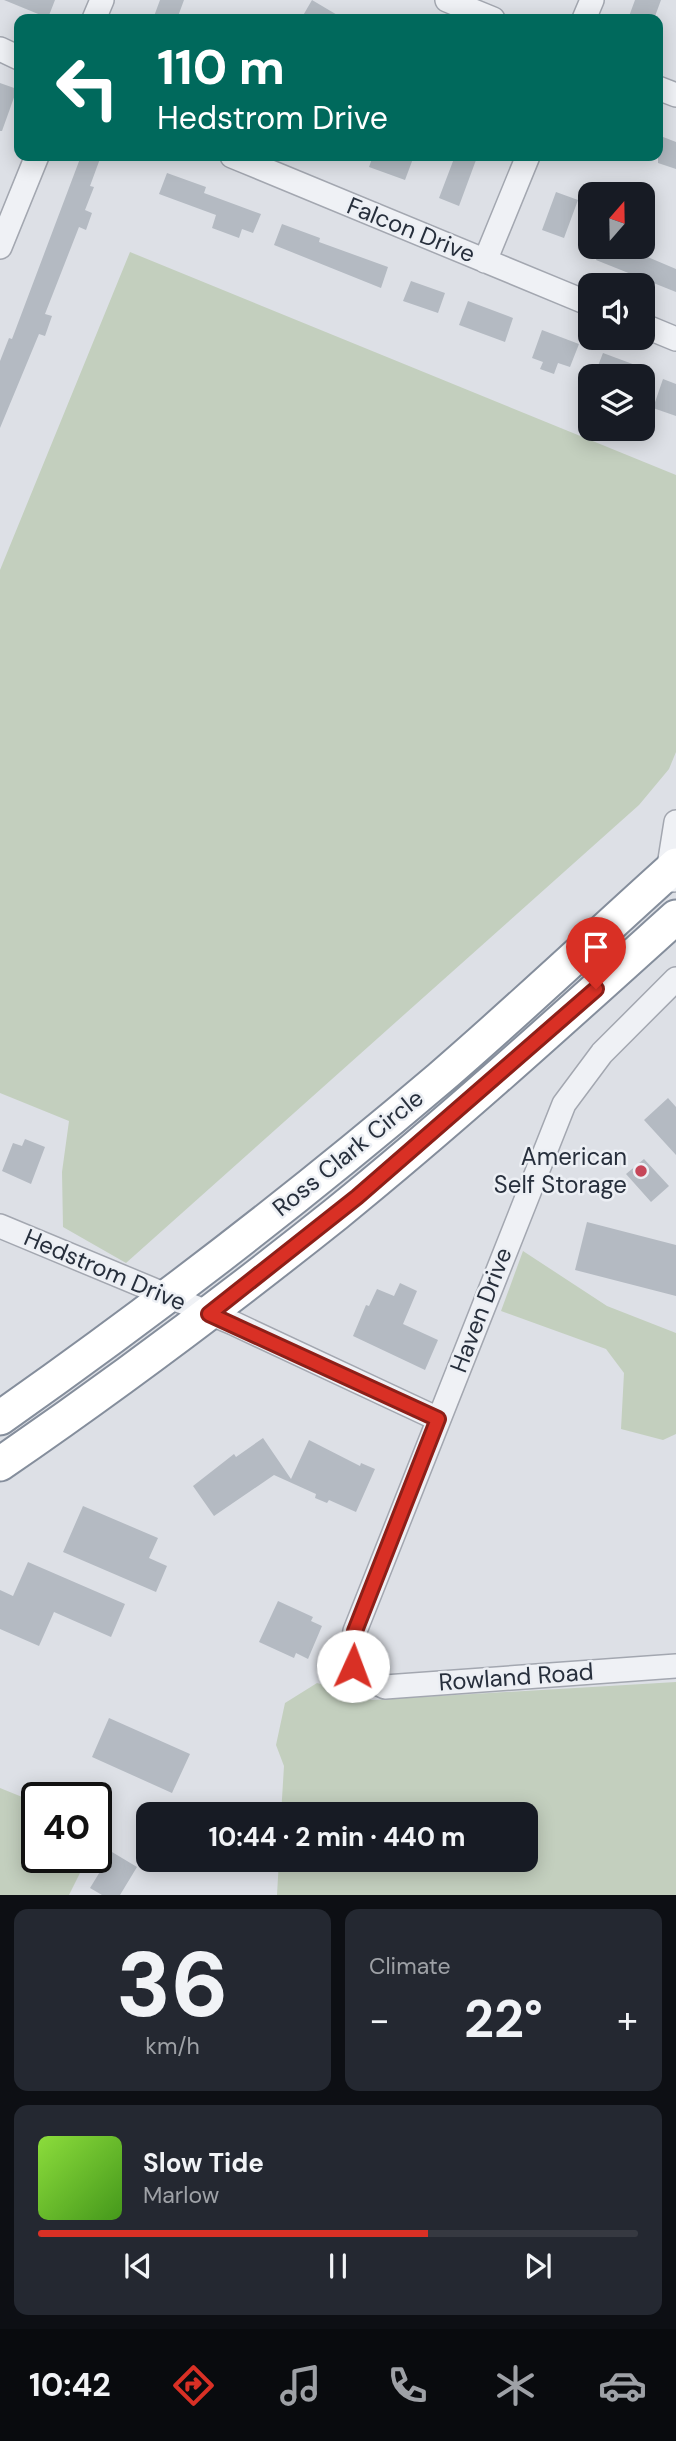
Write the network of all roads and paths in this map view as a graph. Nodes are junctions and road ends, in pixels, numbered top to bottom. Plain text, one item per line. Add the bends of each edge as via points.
1 (447, 0) edge
2 (481, 14) edge
3 (35, 161) edge
4 (244, 161) edge
5 (526, 161) edge
6 (0, 247) edge
7 (485, 261) junction
8 (578, 299) edge
9 (655, 330) edge
10 (676, 339) edge
11 (676, 822) edge
12 (673, 875) edge
13 (676, 917) edge
14 (676, 979) edge
15 (0, 1226) edge
16 (166, 1297) junction
17 (209, 1314) junction
18 (0, 1418) edge
19 (438, 1419) junction
20 (0, 1464) edge
21 (676, 1666) edge
22 (359, 1675) joint

1 - 2 street
3 - 6 street
4 - 7 street, Falcon Drive
5 - 7 street
7 - 8 street, Falcon Drive
9 - 10 street
11 - 12 street
12 - 16 highway, Ross Clark Circle via 303,1192
13 - 17 highway, Ross Clark Circle via 472,1099
14 - 19 street, Haven Drive via 602,1053 564,1104
15 - 16 street, Hedstrom Drive
16 - 17 street, Hedstrom Drive
16 - 18 highway, Ross Clark Circle
17 - 19 street, Hedstrom Drive
17 - 20 highway, Ross Clark Circle
19 - 22 street, Haven Drive via 355,1631 351,1655
21 - 22 street, Rowland Road via 385,1687

